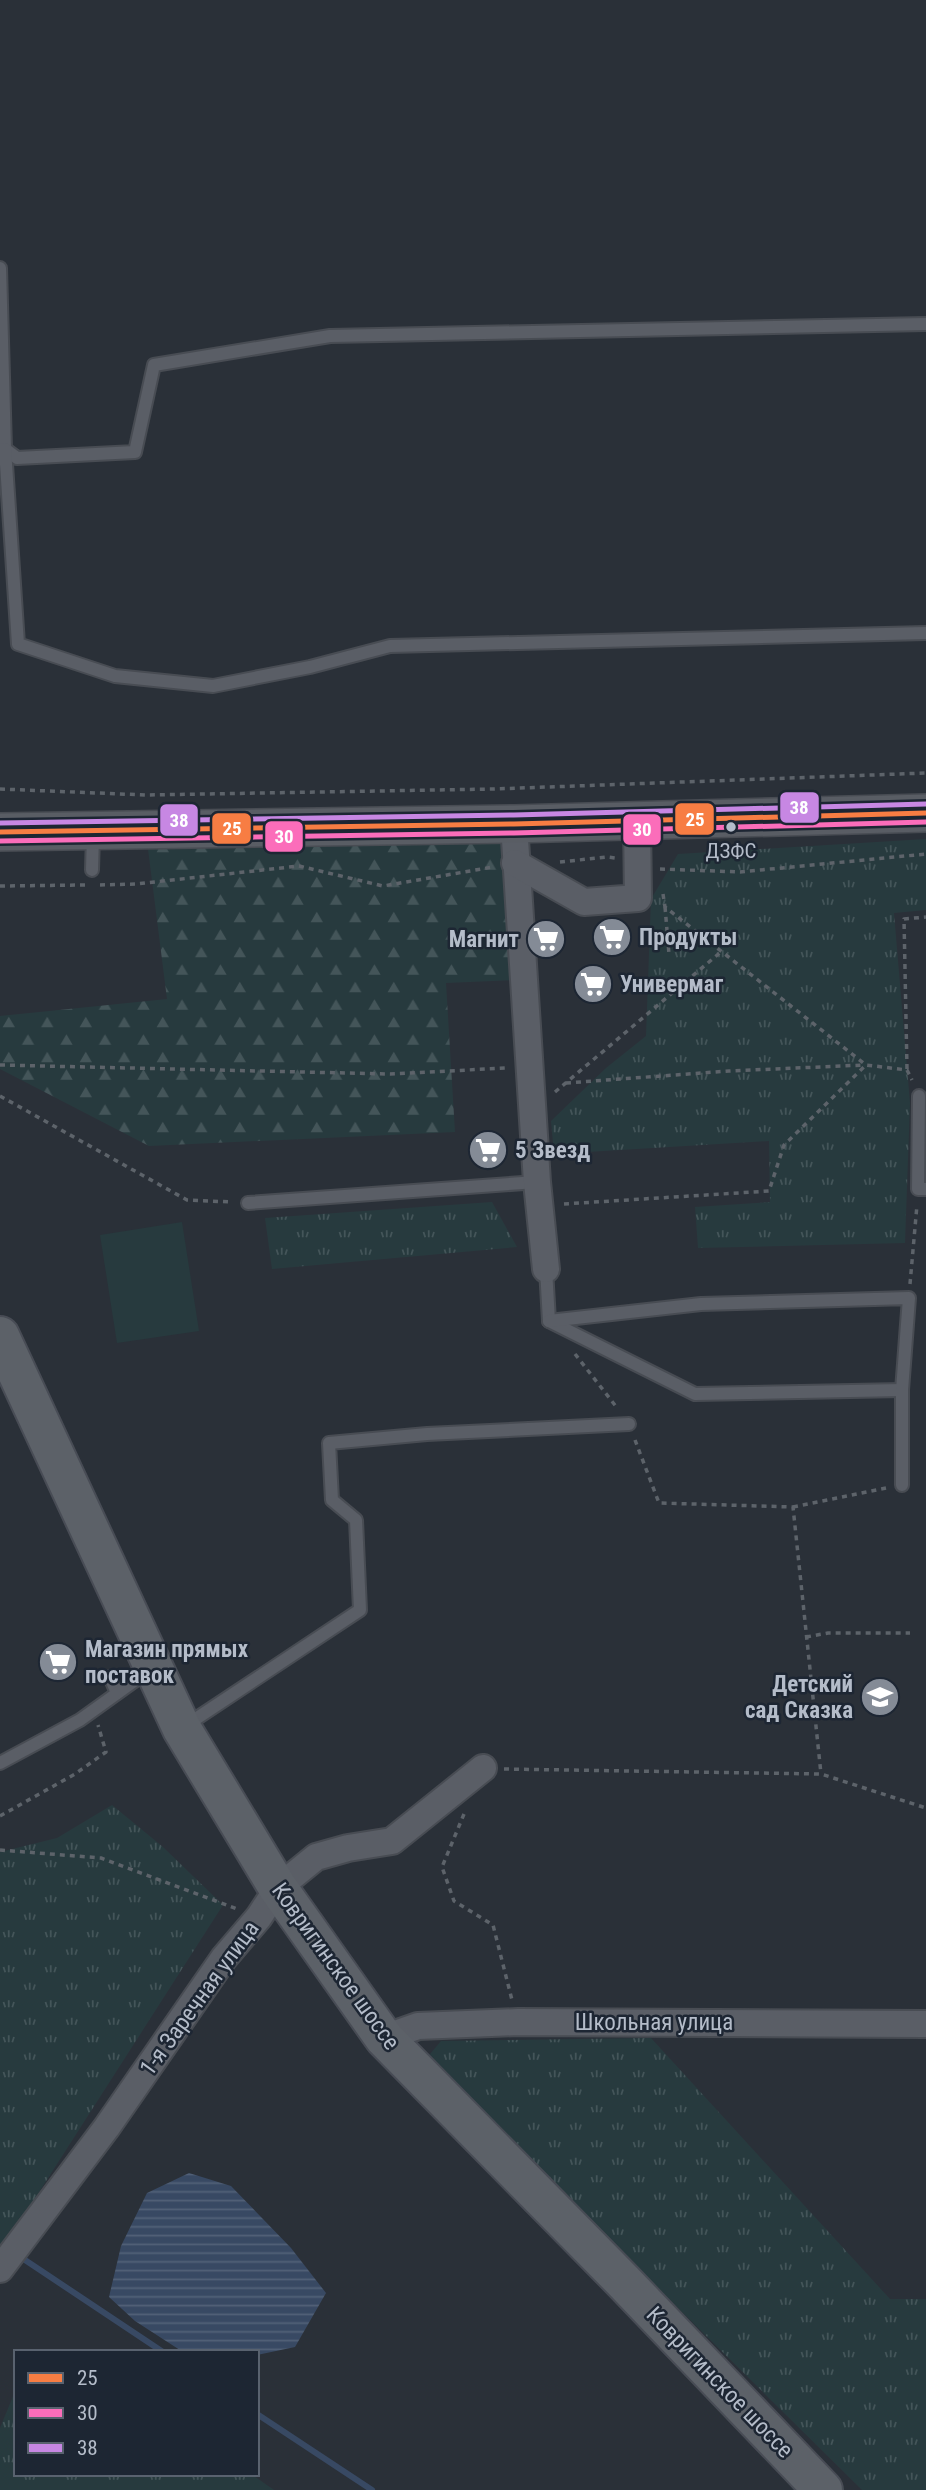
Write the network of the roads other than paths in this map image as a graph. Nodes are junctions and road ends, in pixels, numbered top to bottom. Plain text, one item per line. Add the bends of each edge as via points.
1 (0, 268) edge
2 (926, 324) edge
3 (3, 450) edge
4 (926, 633) edge
5 (926, 813) edge
6 (637, 821) junction
7 (514, 824) junction
8 (93, 831) junction
9 (0, 832) edge
10 (515, 863) junction
11 (92, 870) dead end
12 (921, 1095) edge
13 (922, 1189) edge
14 (538, 1194) junction
15 (248, 1203) road end
16 (546, 1269) joint
17 (549, 1321) junction
18 (0, 1336) edge
19 (902, 1390) junction
20 (629, 1424) road end
21 (902, 1485) road end
22 (154, 1667) junction
23 (110, 1677) dead end
24 (117, 1693) junction
25 (182, 1729) junction
26 (0, 1763) edge
27 (483, 1768) road end
28 (269, 1902) junction
29 (926, 2024) edge
30 (384, 2038) junction
31 (0, 2269) edge
32 (823, 2490) edge

1 - 3 lane
2 - 3 lane via 330,336 154,365 135,452 17,458
3 - 4 lane via 18,644 115,676 214,686 390,646
5 - 6 main road
6 - 7 main road
6 - 10 street via 649,866 638,898 584,902
7 - 8 main road
7 - 10 street
8 - 9 main road
8 - 11 lane
10 - 14 street
12 - 13 lane
14 - 15 lane
14 - 16 street
16 - 17 lane
17 - 19 lane via 695,1394
17 - 19 lane via 701,1304 909,1298
18 - 22 main road, Ковригинское шоссе
19 - 21 lane
20 - 25 lane via 329,1443 332,1500 356,1520 360,1610
22 - 24 lane
22 - 25 main road, Ковригинское шоссе
23 - 24 lane
24 - 26 lane via 80,1720
25 - 28 main road, Ковригинское шоссе
27 - 28 street, 1-я Заречная улица via 392,1841 316,1857
28 - 30 main road, Ковригинское шоссе
28 - 31 street, 1-я Заречная улица
29 - 30 street, Школьная улица via 518,2022 418,2026
30 - 32 main road, Ковригинское шоссе

